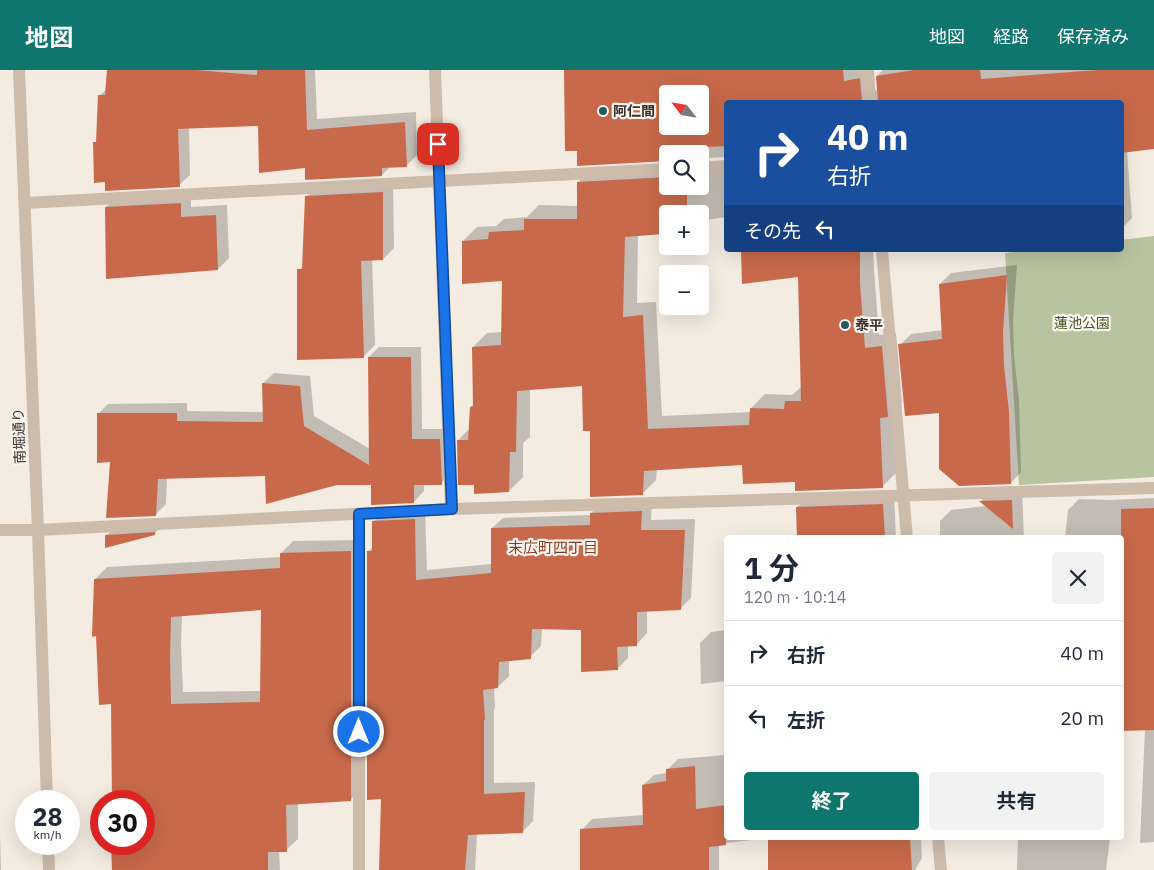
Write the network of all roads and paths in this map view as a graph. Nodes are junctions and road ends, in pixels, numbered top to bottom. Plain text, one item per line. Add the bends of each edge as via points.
1 (19, 70) edge
2 (435, 70) edge
3 (867, 70) edge
4 (870, 100) edge
5 (724, 166) edge
6 (709, 167) edge
7 (659, 169) edge
8 (439, 181) junction
9 (25, 203) junction
10 (882, 252) edge
11 (1154, 488) edge
12 (903, 495) junction
13 (452, 509) junction
14 (359, 514) junction
15 (0, 530) edge
16 (38, 530) junction
17 (907, 535) edge
18 (46, 790) edge
19 (938, 840) edge
20 (48, 855) edge
21 (49, 870) edge
22 (359, 870) edge
23 (942, 870) edge

1 - 9 street, 南堀通り
2 - 8 street
3 - 4 street
5 - 6 street
7 - 8 street
8 - 9 street
8 - 13 street
9 - 16 street, 南堀通り
10 - 12 street
11 - 12 street
12 - 13 street
12 - 17 street
13 - 14 street
14 - 16 street
14 - 22 street
15 - 16 street
16 - 18 street, 南堀通り
19 - 23 street
20 - 21 street

